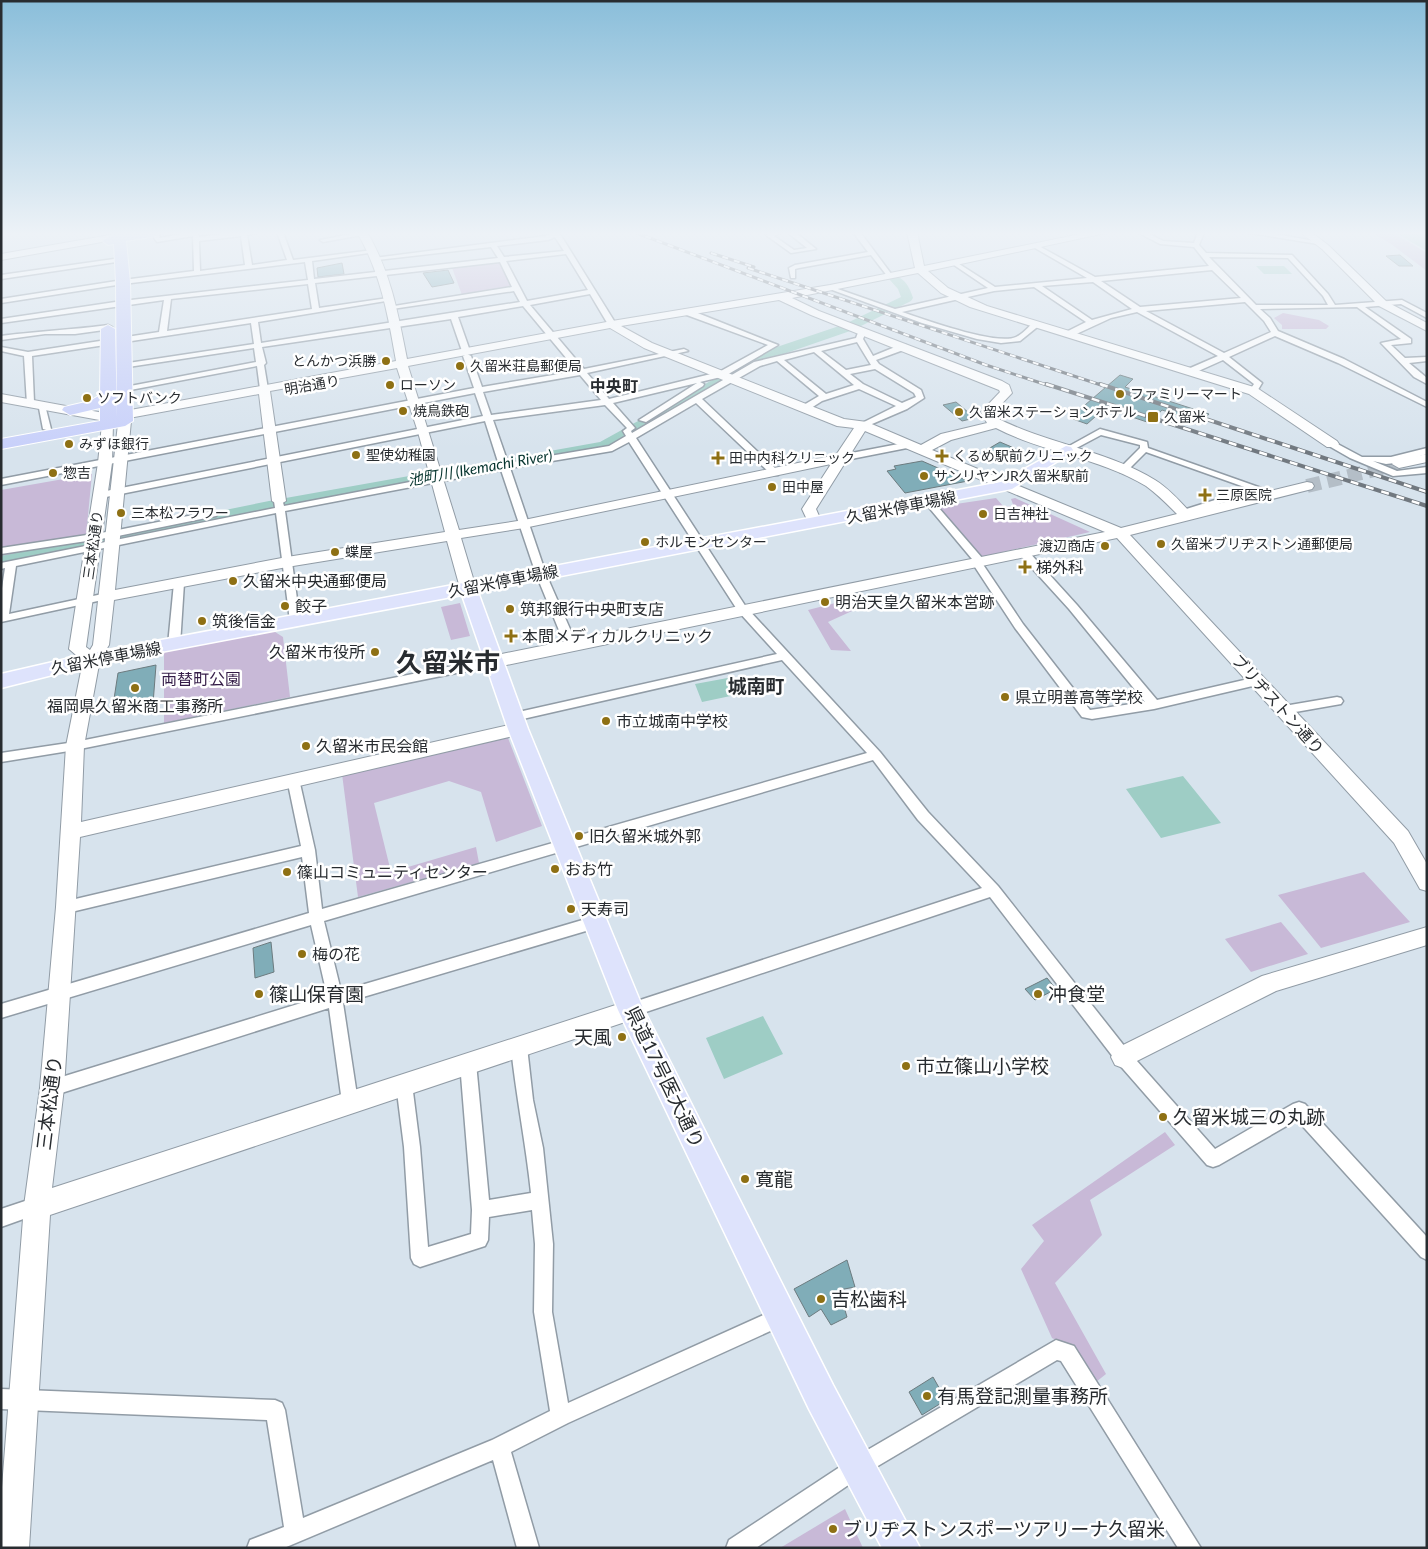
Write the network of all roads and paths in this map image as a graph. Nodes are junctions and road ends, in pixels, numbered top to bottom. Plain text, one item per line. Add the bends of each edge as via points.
1 (113, 304) edge
2 (115, 304) joint
3 (167, 304) edge
4 (315, 304) edge
5 (387, 304) edge
6 (390, 304) edge
7 (523, 304) edge
8 (525, 304) edge
9 (600, 304) edge
10 (732, 304) edge
11 (772, 304) edge
12 (797, 304) edge
13 (877, 304) edge
14 (926, 304) edge
15 (976, 304) edge
16 (1064, 304) edge
17 (1131, 304) edge
18 (1194, 304) edge
19 (1249, 304) edge
20 (1332, 304) edge
21 (1379, 304) edge
22 (1383, 304) edge
23 (1406, 304) edge
24 (1358, 306) junction
25 (1252, 307) junction
26 (1333, 307) junction
27 (806, 309) junction
28 (1138, 309) junction
29 (316, 311) junction
30 (896, 311) junction
31 (687, 312) junction
32 (454, 316) junction
33 (1427, 316) edge
34 (651, 319) junction
35 (254, 320) junction
36 (1, 322) edge
37 (1092, 323) junction
38 (394, 324) junction
39 (1037, 324) junction
40 (108, 327) junction
41 (616, 327) junction
42 (1427, 328) edge
43 (163, 333) junction
44 (860, 333) junction
45 (1275, 333) junction
46 (1069, 334) junction
47 (577, 336) junction
48 (641, 337) junction
49 (1, 338) edge
50 (553, 338) junction
51 (123, 339) junction
52 (108, 341) junction
53 (259, 345) junction
54 (904, 347) junction
55 (1, 349) edge
56 (816, 350) junction
57 (684, 351) junction
58 (28, 354) junction
59 (466, 354) junction
60 (669, 354) junction
61 (1224, 356) junction
62 (779, 359) junction
63 (1427, 359) edge
64 (1402, 361) junction
65 (874, 362) junction
66 (262, 363) junction
67 (125, 366) junction
68 (402, 366) junction
69 (108, 368) junction
70 (1191, 371) junction
71 (583, 372) junction
72 (732, 374) junction
73 (845, 374) junction
74 (708, 378) junction
75 (1427, 382) edge
76 (860, 386) junction
77 (125, 389) junction
78 (478, 390) junction
79 (264, 391) junction
80 (1253, 391) junction
81 (108, 397) junction
82 (1, 398) edge
83 (697, 399) junction
84 (414, 401) junction
85 (607, 402) junction
86 (814, 402) junction
87 (36, 403) junction
88 (1427, 405) edge
89 (904, 407) junction
90 (70, 410) junction
91 (125, 418) junction
92 (488, 418) junction
93 (108, 421) junction
94 (997, 424) junction
95 (862, 425) junction
96 (47, 429) junction
97 (270, 430) junction
98 (424, 432) junction
99 (629, 432) junction
100 (1, 437) edge
101 (1, 444) edge
102 (1332, 444) junction
103 (915, 448) junction
104 (1144, 448) junction
105 (1066, 450) junction
106 (1427, 451) edge
107 (841, 458) junction
108 (1427, 458) edge
109 (122, 459) junction
110 (273, 460) junction
111 (105, 462) junction
112 (504, 464) junction
113 (1396, 466) junction
114 (1123, 470) junction
115 (1427, 470) edge
116 (776, 473) junction
117 (435, 474) junction
118 (1, 482) edge
119 (1006, 486) junction
120 (1307, 486) tunnel mouth
121 (118, 491) junction
122 (668, 494) junction
123 (101, 495) junction
124 (929, 502) junction
125 (279, 505) junction
126 (1185, 515) junction
127 (815, 523) junction
128 (524, 524) junction
129 (1120, 533) junction
130 (452, 534) junction
131 (112, 539) junction
132 (94, 542) junction
133 (699, 544) junction
134 (1, 551) edge
135 (1023, 552) junction
136 (977, 561) junction
137 (287, 562) junction
138 (6, 565) edge
139 (541, 574) junction
140 (179, 583) junction
141 (468, 588) junction
142 (107, 596) junction
143 (85, 600) junction
144 (742, 610) junction
145 (2, 619) edge
146 (295, 621) junction
147 (174, 645) junction
148 (571, 645) junction
149 (783, 656) junction
150 (92, 659) junction
151 (492, 662) junction
152 (1, 681) edge
153 (1258, 681) junction
154 (1337, 701) dead end
155 (1154, 705) junction
156 (1284, 710) junction
157 (516, 723) junction
158 (75, 746) junction
159 (876, 755) junction
160 (1, 758) edge
161 (293, 779) junction
162 (70, 832) junction
163 (565, 846) junction
164 (308, 850) junction
165 (1427, 883) edge
166 (993, 890) junction
167 (67, 907) junction
168 (316, 917) junction
169 (596, 922) junction
170 (1427, 936) edge
171 (60, 994) junction
172 (335, 999) junction
173 (631, 1010) junction
174 (1, 1011) edge
175 (519, 1047) junction
176 (1123, 1057) junction
177 (468, 1063) junction
178 (404, 1084) junction
179 (52, 1088) junction
180 (350, 1102) junction
181 (539, 1200) junction
182 (37, 1206) junction
183 (481, 1210) junction
184 (1, 1218) edge
185 (1427, 1251) edge
186 (781, 1316) junction
187 (25, 1399) junction
188 (1, 1400) edge
189 (561, 1416) junction
190 (499, 1447) junction
191 (859, 1466) junction
192 (10, 1472) edge
193 (295, 1532) junction
194 (13, 1548) edge
195 (258, 1548) edge
196 (528, 1548) edge
197 (737, 1548) edge
198 (902, 1548) edge
199 (1190, 1548) edge

1 - 36 street
2 - 40 highway
2 - 51 highway
3 - 43 street
4 - 29 street
5 - 29 street
6 - 38 street
7 - 32 street
8 - 50 street
9 - 41 street
10 - 31 street
11 - 27 street
12 - 27 street
13 - 30 street
14 - 30 street
15 - 39 street
16 - 37 street
17 - 28 street
18 - 28 street
19 - 25 street
20 - 26 street
21 - 24 street
22 - 42 street
23 - 33 street
24 - 26 street
24 - 64 street via 1408,341 1385,343
25 - 26 street
25 - 45 street via 1267,320
27 - 44 street
28 - 37 street
28 - 61 street
29 - 35 street
30 - 39 street via 999,342 1016,340
31 - 34 street
31 - 72 street via 774,345
32 - 38 street
32 - 59 street
34 - 41 street
34 - 48 street
35 - 43 street
35 - 53 street
37 - 46 street
38 - 53 street
38 - 68 street
39 - 46 street
40 - 49 street
40 - 52 highway
41 - 47 street, 明治通り
41 - 48 street
41 - 50 street, 明治通り
43 - 51 street
44 - 54 street
44 - 56 street
44 - 65 street
45 - 61 street
45 - 88 street via 1341,361
46 - 70 street
47 - 48 street
47 - 50 street, 明治通り
48 - 57 street
48 - 60 street
50 - 59 street, 明治通り
50 - 71 street
51 - 52 street
51 - 67 highway
52 - 58 street
52 - 69 highway
53 - 66 street
53 - 67 street
54 - 65 street
54 - 94 street via 1005,388 1002,398 987,412 989,419
55 - 58 street
56 - 62 street
56 - 73 street
57 - 60 street
57 - 72 street
58 - 87 street
59 - 68 street, 明治通り
59 - 78 street
60 - 71 street
60 - 72 street
61 - 70 street
61 - 80 street via 1258,383
62 - 72 street
62 - 86 street
63 - 64 street
64 - 75 street
65 - 73 street
65 - 89 street via 918,392 920,398
66 - 77 street
66 - 79 street
67 - 69 street
67 - 77 highway
68 - 79 street, 明治通り
68 - 84 street
69 - 81 highway
70 - 80 street
71 - 78 street
71 - 85 street
72 - 74 street
72 - 83 street
72 - 86 street
73 - 76 street
74 - 85 street
74 - 99 street
76 - 86 street
76 - 89 street
77 - 91 highway
78 - 84 street
78 - 92 street
79 - 91 street, 明治通り
79 - 97 street
80 - 102 street
81 - 90 highway via 95,405
81 - 93 highway
82 - 87 street
83 - 99 street
83 - 116 street
84 - 97 street
84 - 98 street
85 - 92 street
85 - 99 street
86 - 95 street via 842,423
87 - 90 street
87 - 96 street
89 - 95 street
90 - 93 street
91 - 93 highway, 明治通り
91 - 109 street, 三本松通り
92 - 98 street
92 - 112 street
93 - 96 highway, 明治通り
93 - 101 highway, 明治通り
93 - 111 street, 三本松通り
94 - 103 street via 946,436
94 - 105 street
95 - 103 street
95 - 107 street
96 - 100 highway, 明治通り
97 - 109 street
97 - 110 street
98 - 110 street
98 - 117 street
99 - 112 street via 612,448
99 - 122 street
102 - 113 street
102 - 113 street via 1385,470
103 - 107 street
103 - 119 street
104 - 105 street via 1144,444 1100,432
104 - 114 street
104 - 126 street via 1259,489
105 - 114 street
105 - 119 main road, 久留米停車場線
106 - 113 street
107 - 116 street
107 - 127 street via 809,509
108 - 113 street
109 - 111 street
109 - 121 street, 三本松通り
110 - 121 street
110 - 125 street
111 - 118 street
111 - 123 street, 三本松通り
112 - 117 street
112 - 128 street
113 - 115 street via 1411,474
114 - 126 street via 1159,489
116 - 122 street
117 - 125 street
117 - 130 street
119 - 124 main road, 久留米停車場線
119 - 129 street
120 - 126 street
121 - 123 street
121 - 131 street, 三本松通り
122 - 128 street
122 - 133 street
123 - 132 street, 三本松通り
124 - 127 main road, 久留米停車場線
124 - 136 street
125 - 131 street
125 - 137 street
126 - 129 street
127 - 133 main road, 久留米停車場線
128 - 130 street
128 - 139 street
129 - 135 street
129 - 153 street, ブリヂストン通り
130 - 137 street
130 - 141 street
131 - 132 street
131 - 142 street, 三本松通り
132 - 134 street
132 - 138 street
132 - 143 street, 三本松通り
133 - 139 main road, 久留米停車場線
133 - 144 street
135 - 136 street
135 - 155 street
136 - 144 street
136 - 155 street via 1019,626 1082,711 1092,716
137 - 140 street
137 - 146 street
138 - 145 street
139 - 141 main road, 久留米停車場線
139 - 148 street
140 - 142 street
140 - 147 street
141 - 146 main road, 久留米停車場線
141 - 151 main road, 県道17号医大通り
142 - 143 street
142 - 150 street, 三本松通り via 101,644
143 - 145 street
143 - 150 street, 三本松通り via 77,648
144 - 148 street
144 - 149 street
146 - 147 main road, 久留米停車場線
147 - 150 main road, 久留米停車場線
148 - 151 street
149 - 157 street
149 - 159 street
150 - 152 main road, 久留米停車場線
150 - 158 street, 三本松通り
151 - 157 main road, 県道17号医大通り
151 - 158 street
153 - 155 street
153 - 156 street, ブリヂストン通り
154 - 156 street
156 - 165 street, ブリヂストン通り via 1401,837
157 - 161 street
157 - 163 main road, 県道17号医大通り
158 - 160 street
158 - 162 street, 三本松通り
159 - 163 street
159 - 166 street via 923,816
161 - 162 street
161 - 164 street
162 - 167 street, 三本松通り
163 - 168 street
163 - 169 main road, 県道17号医大通り
164 - 167 street
164 - 168 street
166 - 173 street
166 - 176 street
167 - 171 street, 三本松通り
168 - 171 street
168 - 172 street
169 - 172 street
169 - 173 main road, 県道17号医大通り
170 - 176 street via 1270,983
171 - 174 street
171 - 179 street, 三本松通り
172 - 179 street
172 - 180 street
173 - 175 street
173 - 186 main road, 県道17号医大通り
175 - 177 street
175 - 181 street via 535,1148
176 - 185 street via 1213,1159 1299,1110
177 - 178 street
177 - 183 street
178 - 180 street
178 - 183 street via 420,1258 479,1240
179 - 182 street, 三本松通り
180 - 182 street
181 - 183 street
181 - 189 street via 544,1244 543,1312
182 - 184 street
182 - 187 street, 三本松通り
186 - 189 street
186 - 191 main road, 県道17号医大通り
187 - 188 street
187 - 192 street, 三本松通り
187 - 193 street via 275,1410
189 - 190 street
190 - 193 street
190 - 196 street
191 - 197 street
191 - 198 main road, 県道17号医大通り
191 - 199 street via 1048,1354 1061,1350 1067,1353
192 - 194 street, 三本松通り
193 - 195 street

